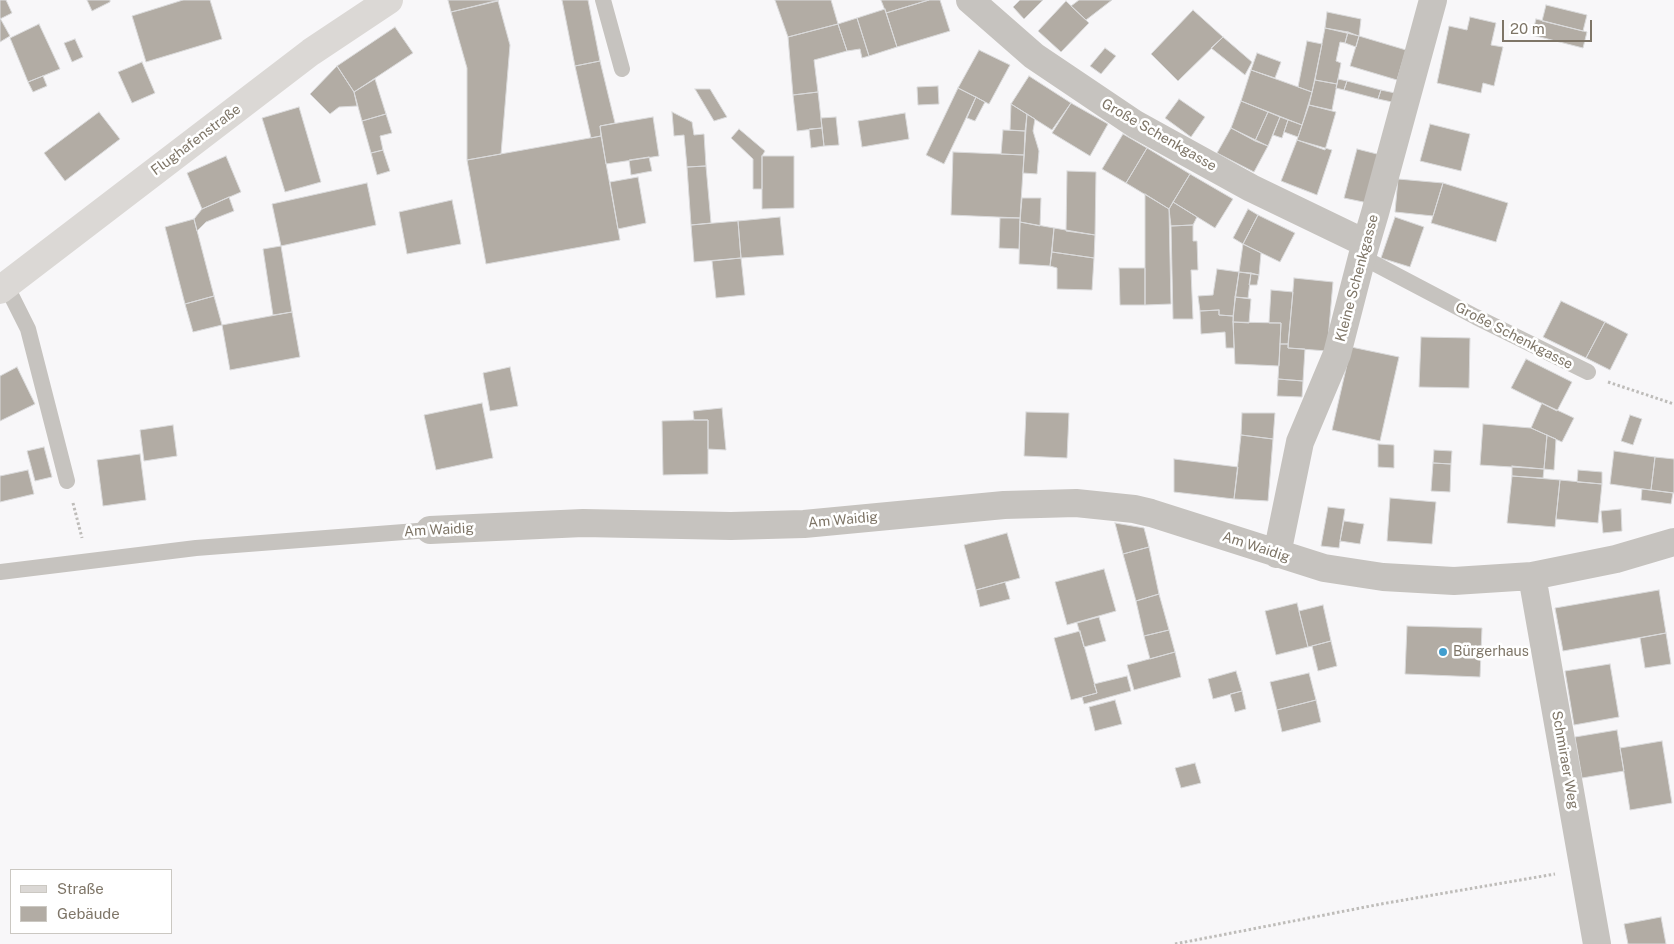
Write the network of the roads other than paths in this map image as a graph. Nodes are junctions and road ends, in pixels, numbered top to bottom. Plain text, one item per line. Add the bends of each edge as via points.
1 (389, 0) edge
2 (603, 0) edge
3 (970, 0) edge
4 (1433, 0) edge
5 (622, 69) dead end
6 (1363, 250) junction
7 (3, 288) edge
8 (1588, 372) road end
9 (67, 481) road end
10 (430, 530) joint
11 (1674, 542) edge
12 (1277, 554) junction
13 (0, 572) edge
14 (1532, 576) junction
15 (1598, 944) edge

1 - 7 street, Flughafenstraße via 311,52
2 - 5 lane
3 - 6 street, Große Schenkgasse via 1034,56 1136,124
4 - 6 street, Kleine Schenkgasse
6 - 8 lane, Große Schenkgasse via 1476,317
6 - 12 street, Kleine Schenkgasse via 1337,354 1300,442
7 - 9 lane, Flughafenstraße via 28,329
10 - 12 street, Am Waidig via 583,523 804,524 1004,505 1076,504 1134,509
10 - 13 lane, Am Waidig via 196,548
11 - 14 street, Am Waidig via 1616,559
12 - 14 street, Am Waidig via 1324,568 1383,577 1454,581
14 - 15 street, Schmiraer Weg

